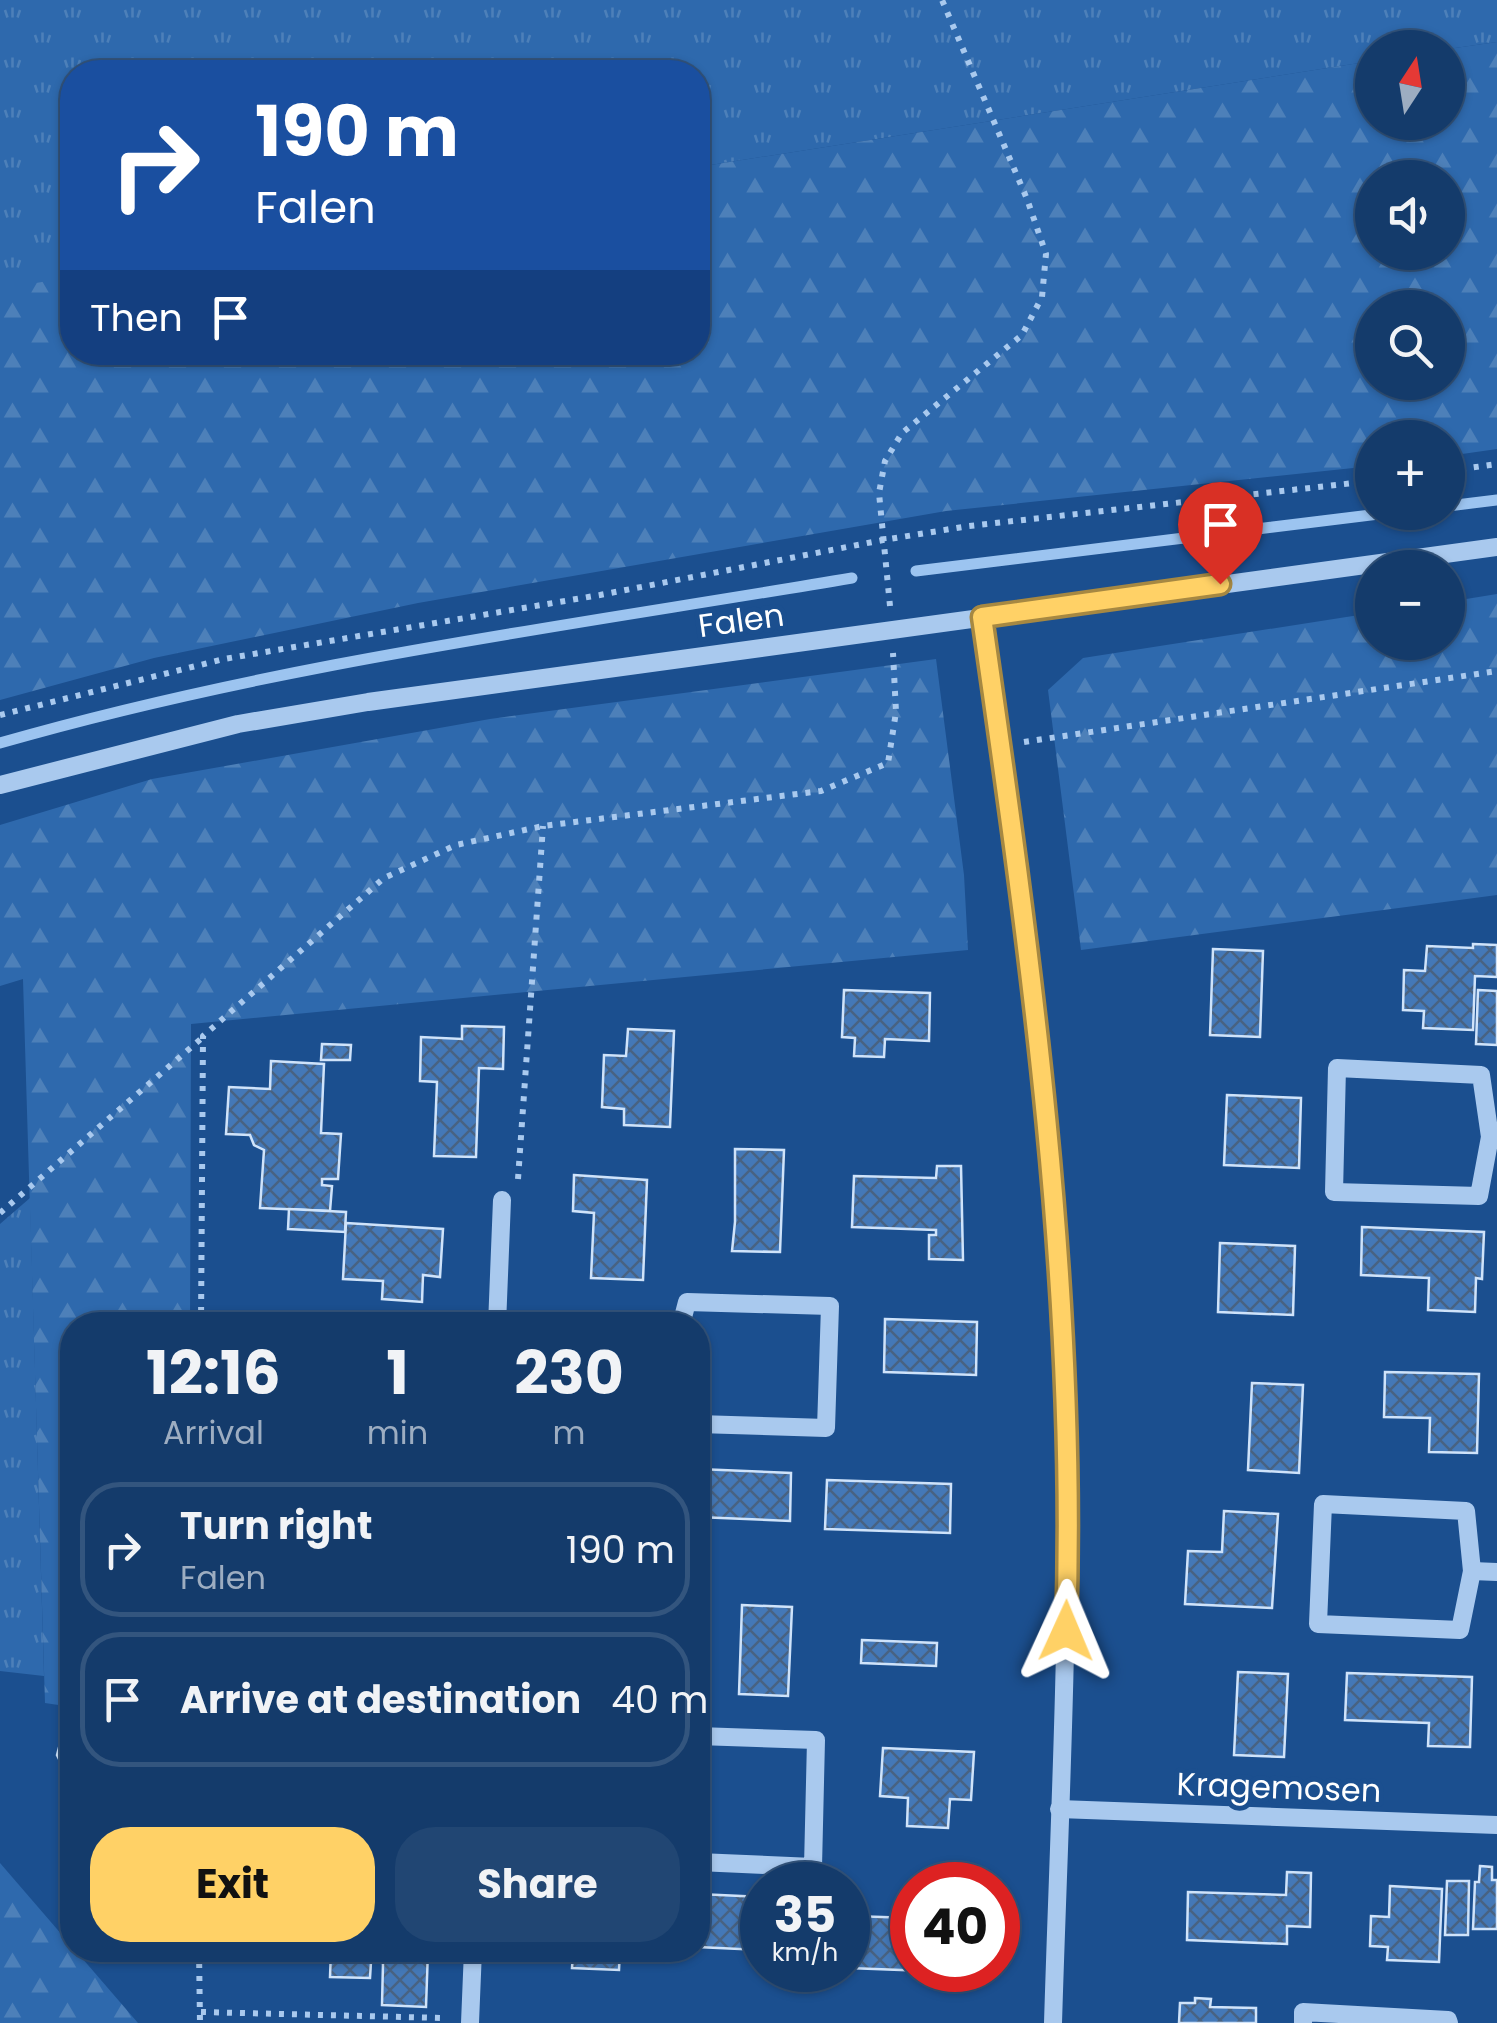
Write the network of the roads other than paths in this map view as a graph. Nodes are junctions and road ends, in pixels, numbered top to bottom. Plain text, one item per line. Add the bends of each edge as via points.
1 (1497, 547) edge
2 (982, 617) junction
3 (0, 785) edge
4 (1494, 1137) edge
5 (502, 1200) road end
6 (498, 1312) edge
7 (684, 1312) edge
8 (710, 1424) edge
9 (1472, 1571) junction
10 (1497, 1572) edge
11 (710, 1736) edge
12 (1059, 1809) junction
13 (1497, 1825) edge
14 (710, 1863) edge
15 (472, 1962) edge
16 (470, 2021) edge
17 (1053, 2023) edge
18 (1303, 2023) edge
19 (1449, 2023) edge

1 - 2 street, Falen
2 - 3 street, Falen via 238,724
2 - 12 street via 1038,1019 1057,1247 1068,1595
4 - 4 street via 1481,1075 1338,1068 1334,1192 1479,1196
5 - 6 street
7 - 8 street via 687,1302 830,1306 826,1428
9 - 9 street via 1466,1511 1323,1504 1318,1624 1460,1630
9 - 10 street
11 - 14 street via 816,1740 813,1867
12 - 13 street, Kragemosen
12 - 17 street
15 - 16 street
18 - 19 street via 1303,2012

